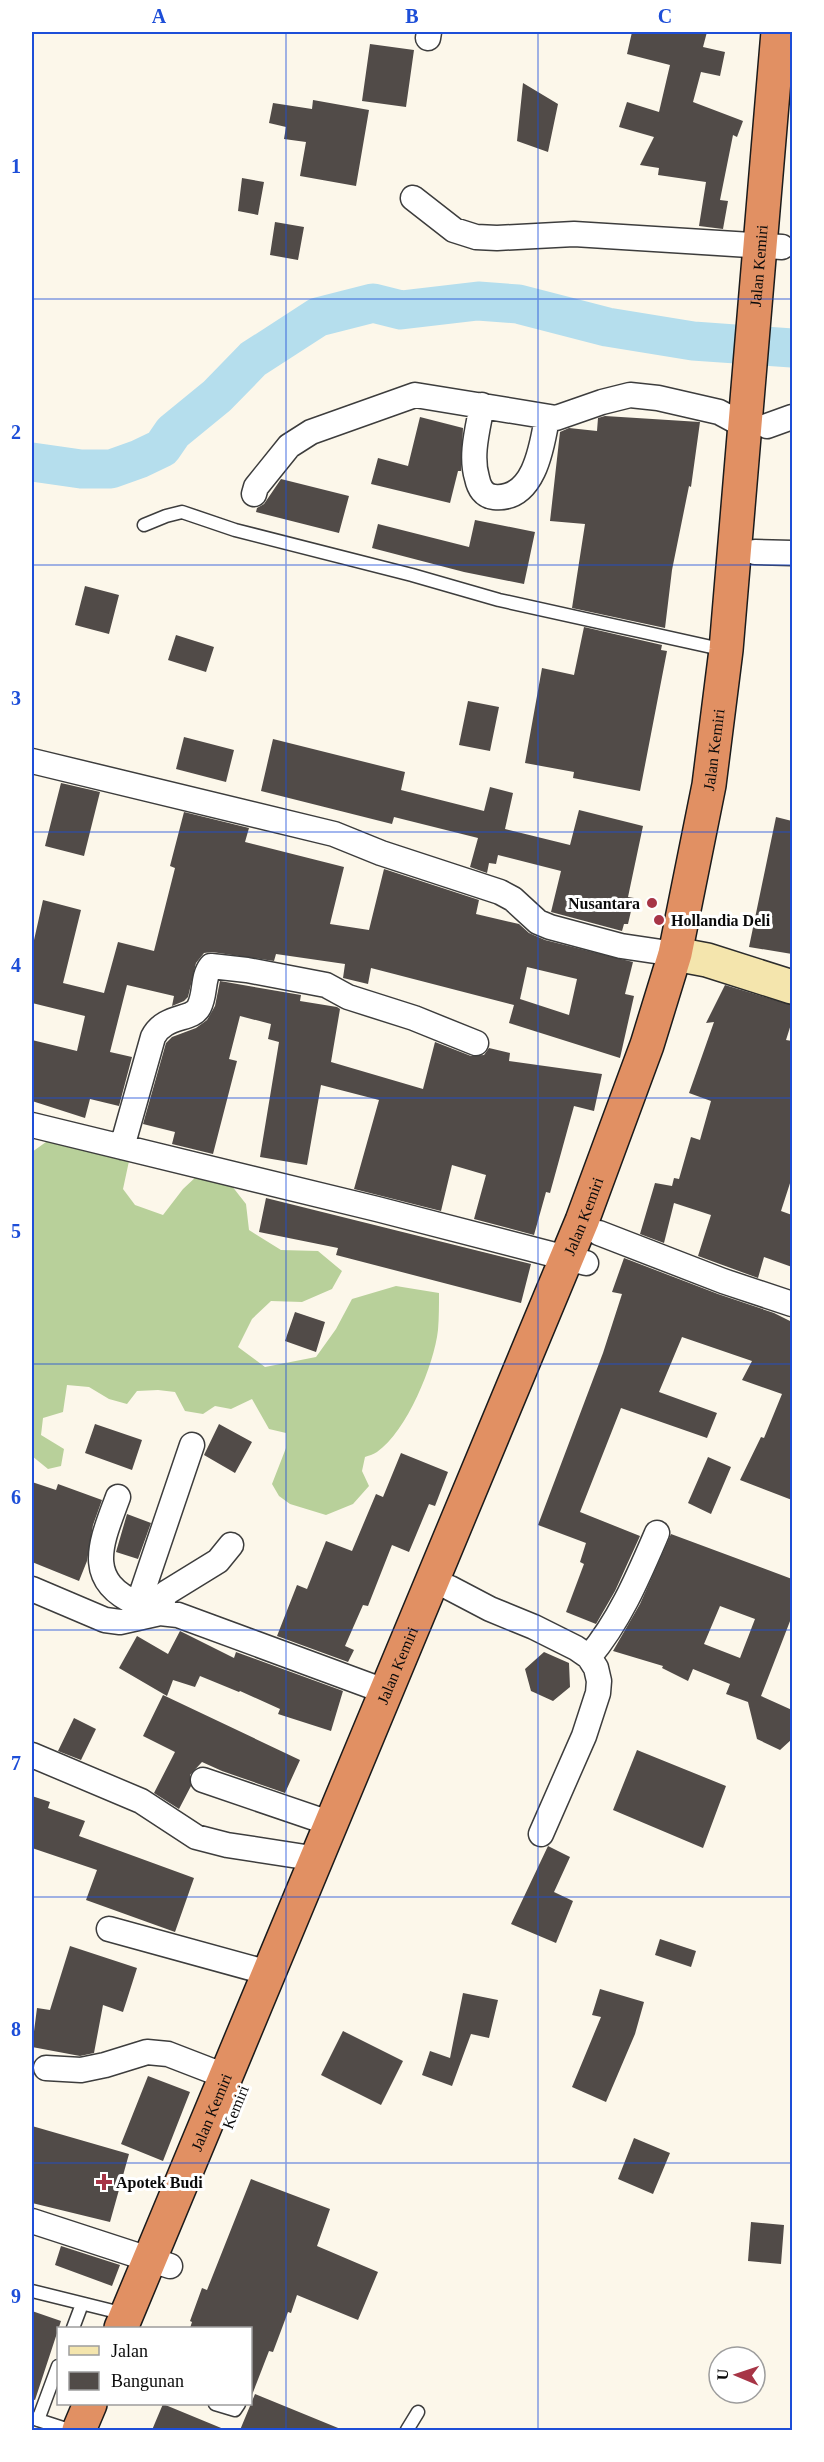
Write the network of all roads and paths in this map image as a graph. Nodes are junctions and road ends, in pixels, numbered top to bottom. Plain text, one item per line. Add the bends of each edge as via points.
1 (778, 32) edge
2 (792, 120) edge
3 (413, 198) dead end
4 (771, 247) junction
5 (482, 405) junction
6 (547, 418) junction
7 (764, 418) edge
8 (254, 494) dead end
9 (144, 525) dead end
10 (755, 552) junction
11 (792, 554) edge
12 (726, 650) junction
13 (32, 761) edge
14 (686, 956) junction
15 (792, 987) edge
16 (476, 1043) dead end
17 (32, 1125) edge
18 (122, 1148) junction
19 (599, 1233) junction
20 (577, 1261) junction
21 (792, 1305) edge
22 (192, 1445) dead end
23 (118, 1497) dead end
24 (657, 1533) dead end
25 (231, 1545) dead end
26 (450, 1588) junction
27 (32, 1589) edge
28 (143, 1612) junction
29 (589, 1657) junction
30 (387, 1692) junction
31 (32, 1755) edge
32 (203, 1780) dead end
33 (332, 1824) junction
34 (541, 1834) dead end
35 (319, 1874) junction
36 (109, 1929) dead end
37 (269, 1973) junction
38 (46, 2068) dead end
39 (225, 2076) junction
40 (32, 2221) edge
41 (160, 2262) junction
42 (32, 2291) edge
43 (82, 2304) junction
44 (130, 2324) edge
45 (73, 2327) edge
46 (57, 2368) edge
47 (89, 2405) edge
48 (111, 2405) edge
49 (220, 2405) edge
50 (238, 2405) edge
51 (418, 2412) dead end
52 (35, 2419) edge
53 (69, 2430) edge
54 (79, 2430) edge
55 (101, 2430) edge
56 (407, 2430) edge

1 - 4 highway, Jalan Kemiri
2 - 4 highway, Jalan Kemiri
3 - 4 street via 454,230 476,237 574,234
4 - 7 highway, Jalan Kemiri
5 - 6 street
5 - 6 street via 474,452 476,477 482,491 491,497 507,497 527,484 542,447
5 - 8 street via 415,395 336,422 289,446
6 - 7 street via 630,395
7 - 10 highway, Jalan Kemiri
7 - 12 highway, Jalan Kemiri
9 - 12 lane via 182,512 235,530 489,597
10 - 11 street
10 - 14 highway, Jalan Kemiri via 748,649 729,801
12 - 14 highway, Jalan Kemiri
13 - 14 street via 334,834 500,892 550,927 621,946
14 - 15 street
14 - 19 highway, Jalan Kemiri via 653,1091
14 - 20 highway, Jalan Kemiri via 647,1045
16 - 18 street via 348,997 326,985 211,966 199,1008 159,1026 153,1037
17 - 18 street
18 - 20 street
19 - 20 highway, Jalan Kemiri
19 - 21 street
20 - 26 highway, Jalan Kemiri
20 - 30 highway, Jalan Kemiri
22 - 28 street
23 - 28 street via 102,1543 103,1576
24 - 29 street via 621,1612
25 - 28 street via 218,1561
26 - 29 street
26 - 35 highway, Jalan Kemiri
27 - 28 street via 105,1620 120,1622
28 - 30 street via 178,1615
29 - 34 street via 596,1668 598,1693 584,1736
30 - 33 highway, Jalan Kemiri
31 - 35 street via 141,1801 196,1837
32 - 33 street
33 - 35 highway, Jalan Kemiri
35 - 37 highway, Jalan Kemiri
35 - 41 highway, Kemiri
36 - 37 street
37 - 39 highway, Jalan Kemiri
38 - 39 street via 81,2070 147,2052 168,2054
39 - 41 highway, Jalan Kemiri
40 - 41 street
41 - 44 highway, Jalan Kemiri
42 - 43 lane
43 - 44 lane
43 - 45 lane
46 - 52 lane
47 - 54 highway
48 - 55 highway
49 - 50 lane via 232,2410
51 - 56 lane
52 - 53 lane

